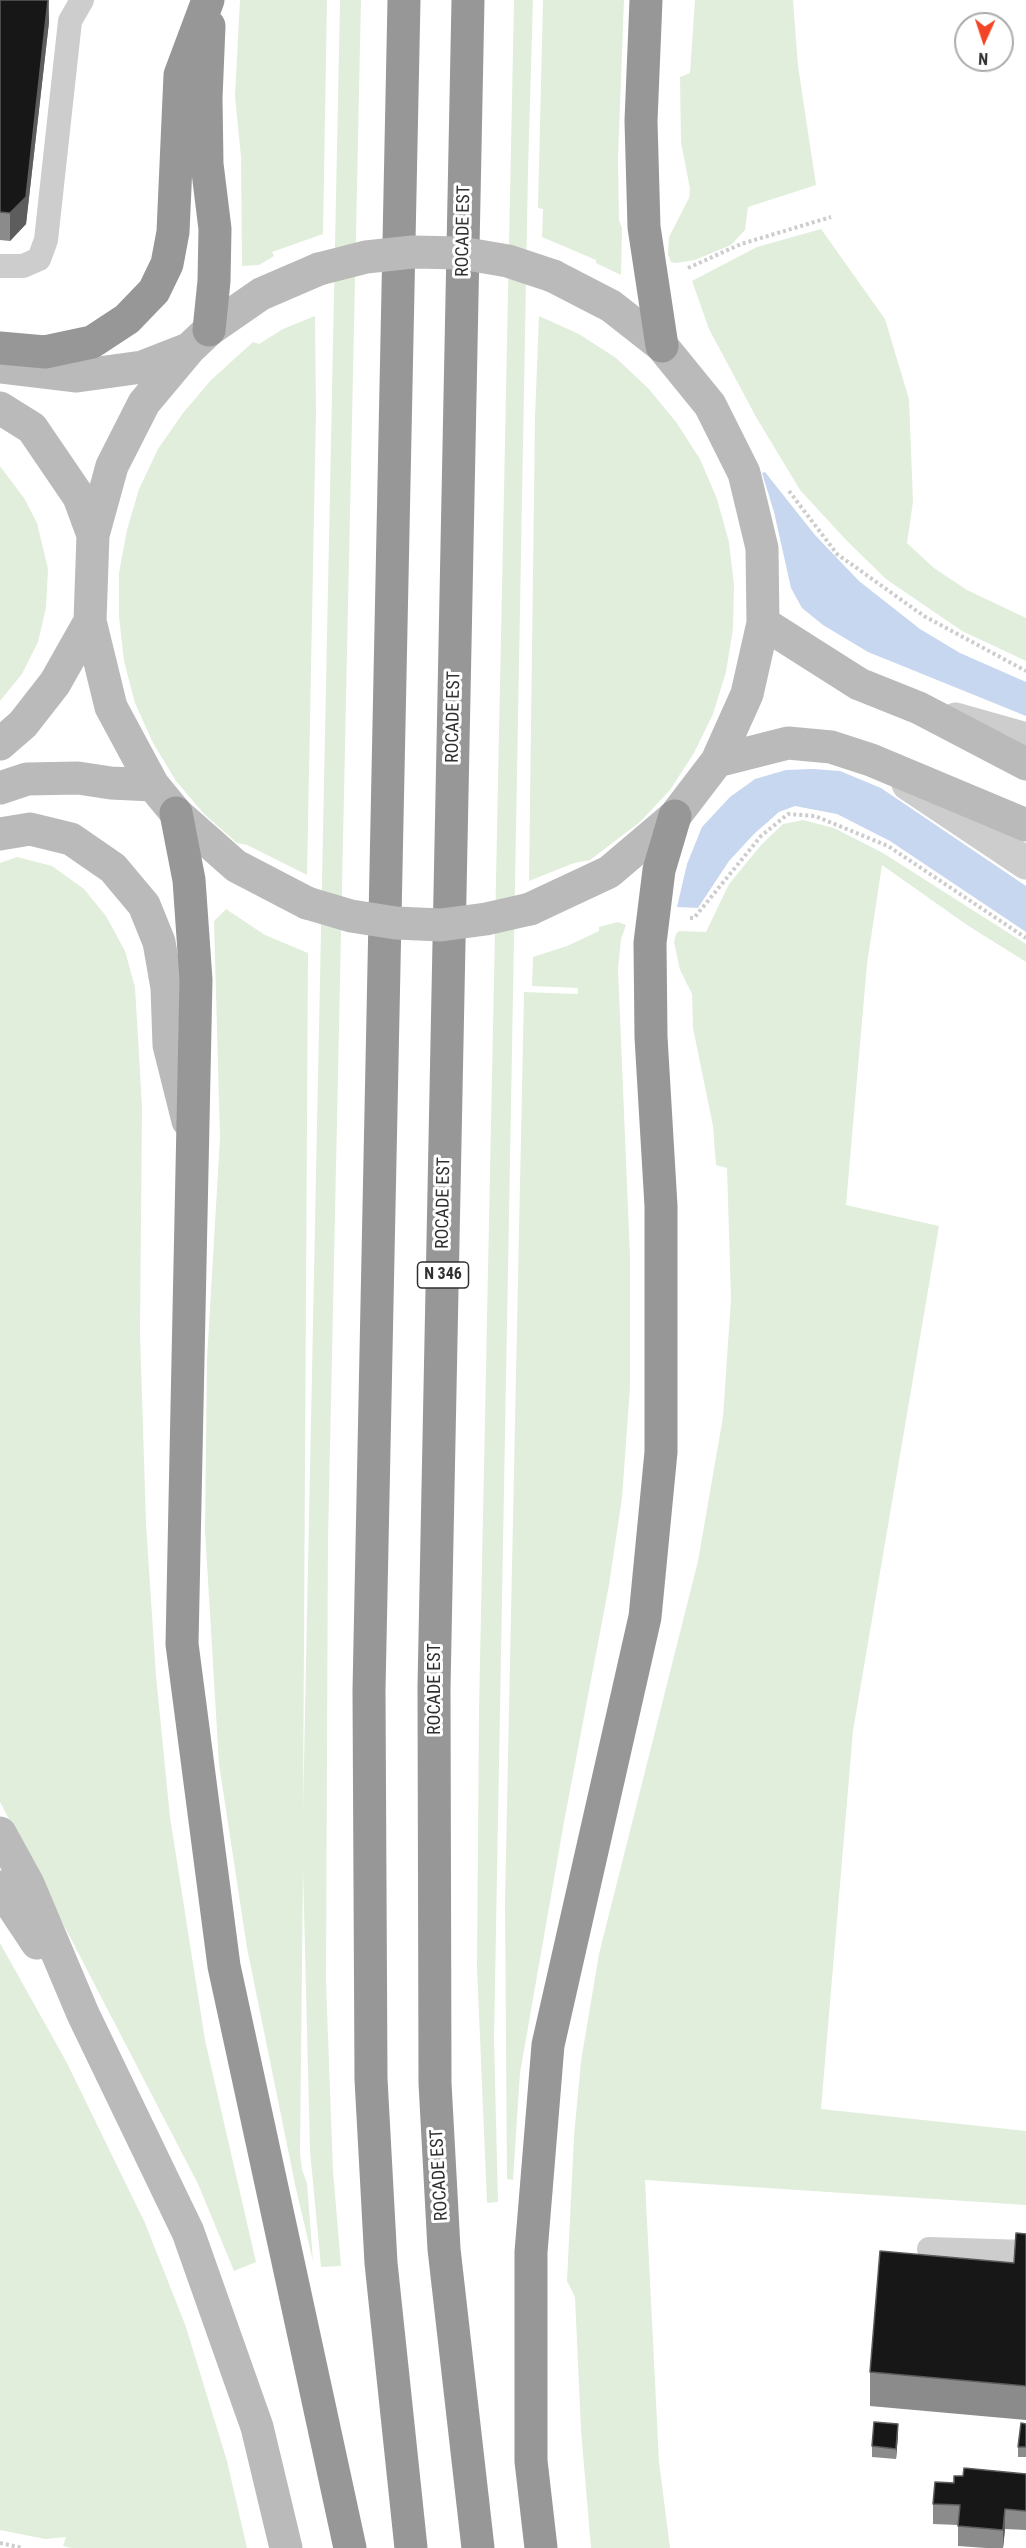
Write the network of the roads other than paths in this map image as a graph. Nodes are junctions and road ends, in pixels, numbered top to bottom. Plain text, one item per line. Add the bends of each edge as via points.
1 (82, 0) edge
2 (209, 0) edge
3 (404, 0) edge
4 (468, 0) edge
5 (646, 0) edge
6 (0, 266) edge
7 (199, 339) junction
8 (662, 346) junction
9 (0, 348) edge
10 (0, 368) edge
11 (0, 408) edge
12 (93, 535) junction
13 (90, 621) junction
14 (763, 623) junction
15 (919, 708) junction
16 (1026, 739) edge
17 (0, 744) edge
18 (717, 760) junction
19 (871, 760) junction
20 (1026, 764) edge
21 (153, 785) junction
22 (0, 788) edge
23 (176, 813) junction
24 (675, 816) junction
25 (1026, 825) edge
26 (0, 834) edge
27 (1026, 863) edge
28 (192, 1136) junction
29 (0, 1833) edge
30 (0, 1887) edge
31 (83, 2014) junction
32 (928, 2249) dead end
33 (1026, 2252) edge
34 (286, 2548) edge
35 (350, 2548) edge
36 (411, 2548) edge
37 (478, 2548) edge
38 (541, 2548) edge

1 - 6 lane via 70,21 46,240 39,259 23,266
2 - 7 highway via 207,164 214,271
2 - 9 highway via 180,75 173,232 167,264 154,291 128,319 92,342 45,352
3 - 36 highway via 369,1690 372,2091 381,2263
4 - 37 highway, ROCADE EST / N 346 via 434,1676 435,2059 444,2249
5 - 8 highway via 641,121 644,227
7 - 8 main road, bridge via 261,294 319,269 378,255 413,252 461,253 508,261 553,276 611,306
7 - 10 main road via 142,367 76,376
7 - 12 main road via 144,403 111,466
8 - 14 main road via 710,405 744,473 762,548
11 - 12 main road via 32,428 79,496
12 - 13 main road
13 - 17 main road via 55,683 23,724
13 - 21 main road via 111,707
14 - 15 main road via 859,684
14 - 18 main road via 747,694
15 - 16 street
15 - 20 main road
18 - 19 main road via 788,743 831,747
18 - 24 main road
19 - 25 main road
19 - 27 street
21 - 22 main road via 78,778 27,779
21 - 23 main road
23 - 24 main road, bridge via 236,866 307,903 351,916 441,925 486,920 530,909 609,872
23 - 28 highway via 189,880 196,980
24 - 38 highway via 659,870 650,943 662,1206 661,1452 645,1617 548,2045 531,2252 531,2461
26 - 28 main road via 30,829 71,839 113,868 144,905 159,942 167,988 169,1046
28 - 35 highway via 182,1644 224,1966
29 - 31 main road via 28,1884
30 - 31 main road
31 - 34 main road via 188,2232 257,2427
32 - 33 lane

